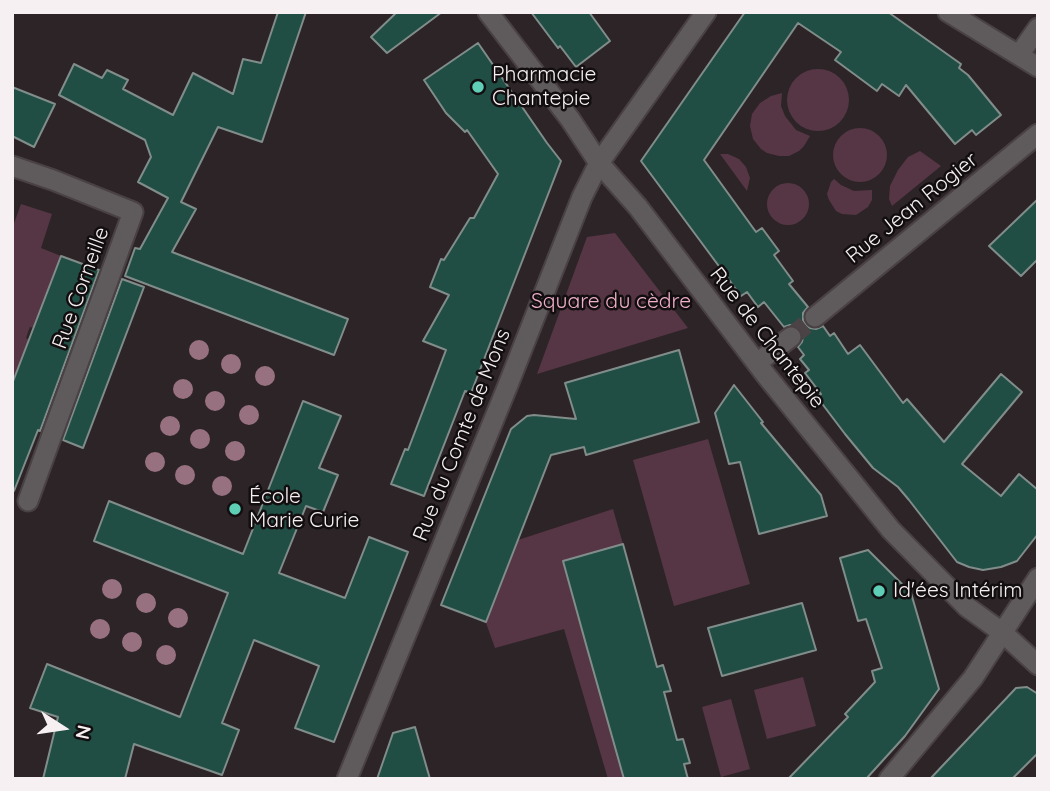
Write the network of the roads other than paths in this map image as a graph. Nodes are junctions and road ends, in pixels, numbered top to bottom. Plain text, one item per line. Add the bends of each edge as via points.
1 (488, 12) edge
2 (706, 12) edge
3 (948, 12) edge
4 (1038, 28) edge
5 (1018, 55) junction
6 (1038, 67) edge
7 (1038, 134) edge
8 (599, 163) junction
9 (12, 166) edge
10 (815, 317) tunnel mouth
11 (791, 337) tunnel mouth
12 (757, 363) junction
13 (28, 501) dead end
14 (1038, 578) edge
15 (1003, 633) junction
16 (1038, 665) edge
17 (347, 779) edge
18 (889, 779) edge

1 - 8 street, Rue de Chantepie
2 - 8 street, Rue du Comte de Mons
3 - 5 street
4 - 5 street
5 - 6 street
7 - 10 street, Rue Jean Rogier
8 - 12 street, Rue de Chantepie
8 - 17 street, Rue du Comte de Mons
9 - 13 street, Rue Corneille via 133,212
11 - 12 street
12 - 15 street, Rue de Chantepie via 891,530 967,607
14 - 15 street
15 - 16 street, Rue de Chantepie
15 - 18 street via 973,678

